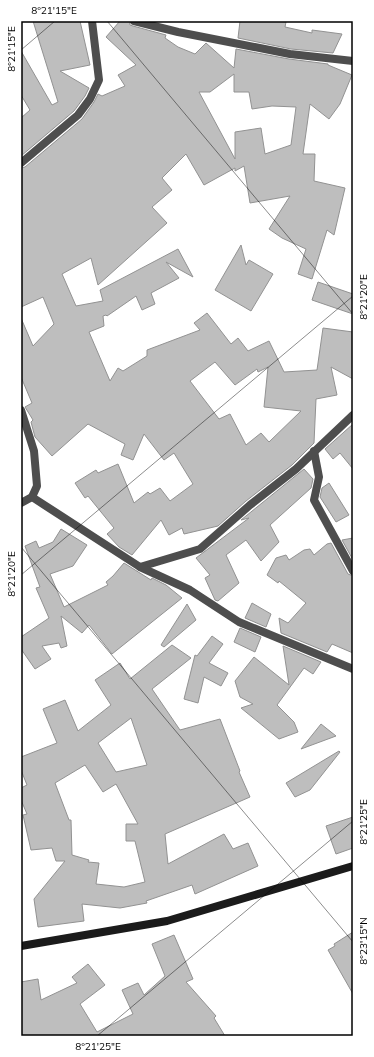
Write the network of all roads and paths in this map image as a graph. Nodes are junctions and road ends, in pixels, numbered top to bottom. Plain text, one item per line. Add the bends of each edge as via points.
1 (92, 21) edge
2 (134, 21) edge
3 (353, 61) edge
4 (21, 163) edge
5 (21, 410) edge
6 (353, 415) edge
7 (314, 451) junction
8 (32, 497) junction
9 (21, 503) edge
10 (140, 567) junction
11 (353, 571) edge
12 (353, 669) edge
13 (353, 866) edge
14 (21, 946) edge

1 - 4 street via 99,80 90,99 78,115
2 - 3 street via 290,54
5 - 8 street via 34,451 37,486
6 - 7 street
7 - 10 street via 200,549
7 - 11 street via 319,477 314,500
8 - 9 street
8 - 10 street
10 - 12 street via 190,590 239,622
13 - 14 street via 167,921

